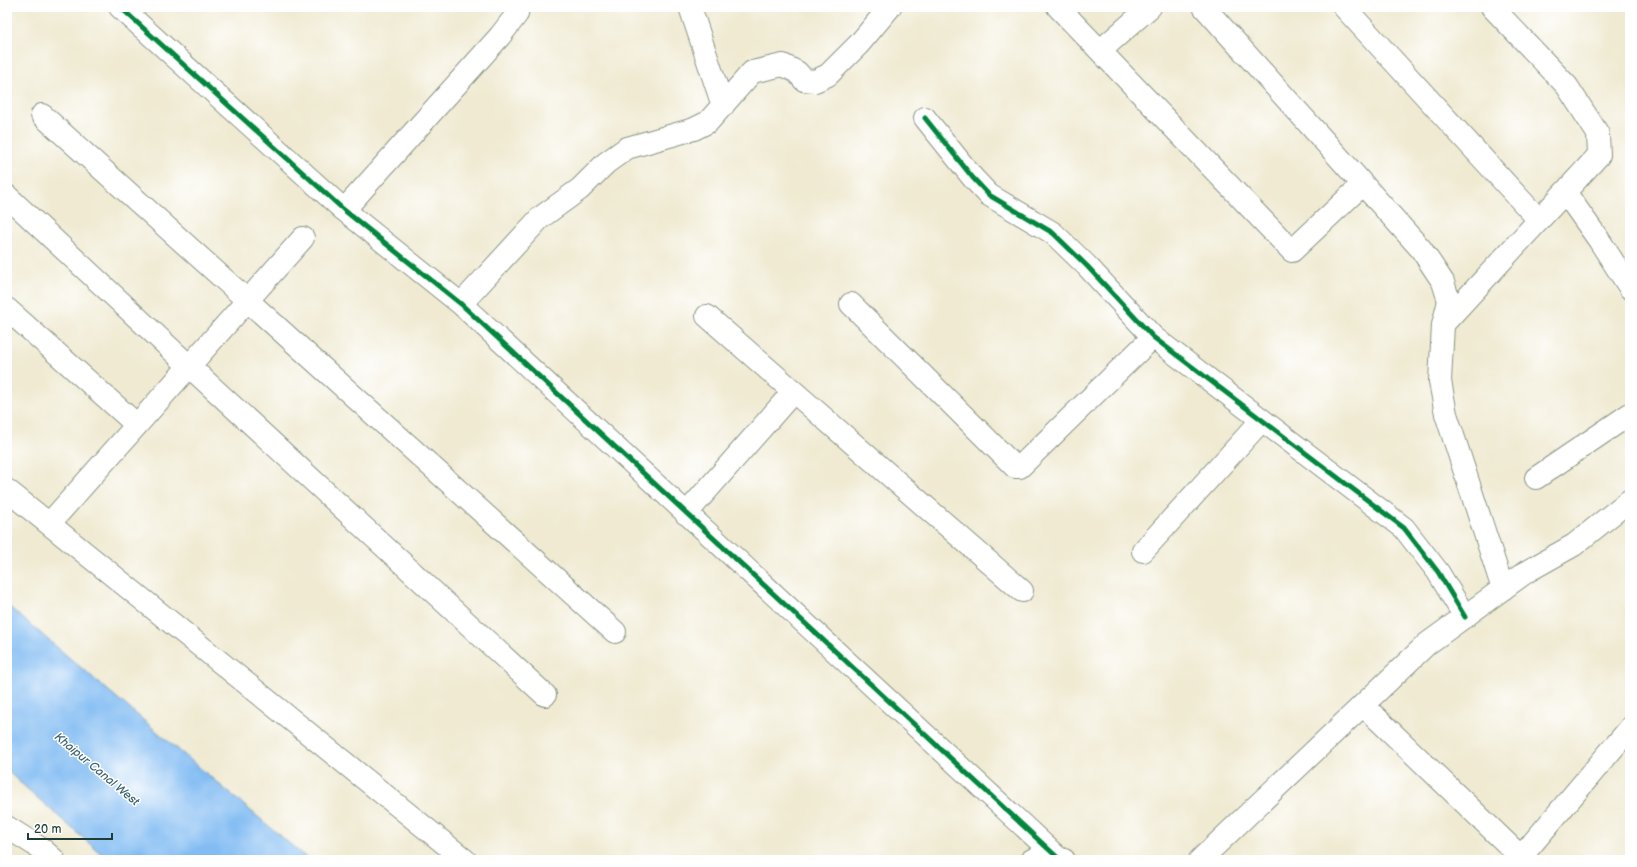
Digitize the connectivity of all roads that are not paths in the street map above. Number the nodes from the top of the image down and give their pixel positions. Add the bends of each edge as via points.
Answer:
1 (120, 7) edge
2 (518, 7) edge
3 (690, 7) edge
4 (890, 7) edge
5 (1058, 7) edge
6 (1150, 7) edge
7 (1204, 7) edge
8 (1344, 7) edge
9 (1492, 7) edge
10 (1101, 50) junction
11 (723, 106) junction
12 (42, 115) dead end
13 (925, 118) dead end
14 (1363, 184) junction
15 (1565, 192) junction
16 (7, 196) edge
17 (344, 210) junction
18 (1539, 220) junction
19 (303, 238) dead end
20 (1630, 288) edge
21 (248, 300) junction
22 (461, 304) junction
23 (851, 304) dead end
24 (7, 309) edge
25 (707, 316) dead end
26 (1443, 324) junction
27 (1153, 337) junction
28 (189, 366) junction
29 (793, 392) junction
30 (1630, 414) edge
31 (1261, 421) junction
32 (137, 425) junction
33 (1536, 478) dead end
34 (7, 490) edge
35 (1630, 500) edge
36 (686, 514) junction
37 (49, 524) junction
38 (1142, 551) dead end
39 (1503, 588) junction
40 (1022, 591) dead end
41 (1465, 617) junction
42 (615, 632) dead end
43 (545, 695) dead end
44 (1363, 705) junction
45 (1630, 728) edge
46 (7, 828) edge
47 (1060, 858) edge
48 (1522, 859) edge
49 (54, 860) edge
50 (465, 860) edge
51 (1032, 860) edge
52 (1200, 860) edge

1 - 17 street
2 - 17 street via 517,14 500,36
3 - 11 street
4 - 11 street via 859,44 828,75 815,81 804,80 797,72 783,65 752,72
5 - 10 street
6 - 10 street
7 - 14 street
8 - 18 street
9 - 15 street via 1567,86 1598,134 1599,155
10 - 14 street via 1292,251
11 - 22 street via 708,122 694,129 627,148 606,163 580,188 540,218
12 - 21 street
13 - 27 street via 989,195 1053,233
14 - 26 street via 1421,249 1443,282 1449,300
15 - 18 street
15 - 20 street
16 - 28 street
17 - 22 street
18 - 26 street
19 - 21 street
21 - 28 street
21 - 42 street
22 - 36 street
23 - 27 street via 1015,467 1020,467
24 - 32 street
25 - 29 street
26 - 39 street via 1440,381 1446,414
27 - 31 street
28 - 32 street
28 - 43 street
29 - 36 street
29 - 40 street
30 - 33 street
31 - 38 street
31 - 41 street via 1404,528 1438,572
32 - 37 street
34 - 37 street
35 - 39 street via 1574,545
36 - 47 street
37 - 50 street
39 - 41 street
41 - 44 street via 1427,644
44 - 48 street
44 - 52 street
45 - 48 street
46 - 49 street via 43,850
47 - 51 street via 1039,857

